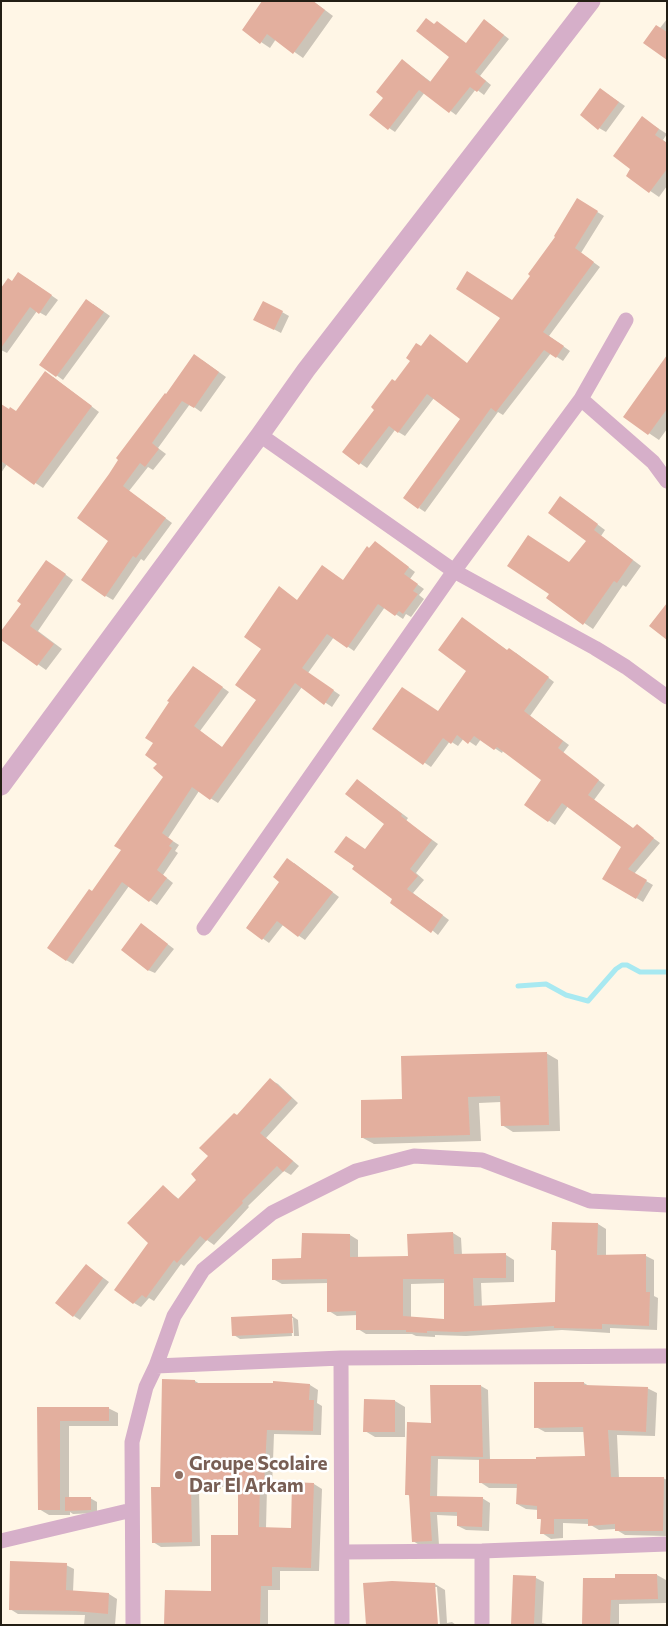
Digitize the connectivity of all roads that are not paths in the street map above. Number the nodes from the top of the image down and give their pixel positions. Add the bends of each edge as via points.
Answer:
1 (591, 1) edge
2 (626, 320) dead end
3 (581, 398) junction
4 (260, 435) junction
5 (667, 481) edge
6 (454, 571) junction
7 (667, 697) edge
8 (1, 786) edge
9 (204, 928) dead end
10 (667, 1204) edge
11 (667, 1356) edge
12 (341, 1358) junction
13 (156, 1366) junction
14 (132, 1510) junction
15 (1, 1541) edge
16 (667, 1544) edge
17 (482, 1551) junction
18 (342, 1552) junction
19 (133, 1625) edge
20 (342, 1625) edge
21 (482, 1625) edge

1 - 4 street via 306,370
2 - 3 street
3 - 5 street via 653,462
3 - 6 street
4 - 6 street
4 - 8 street
6 - 7 street via 595,648
6 - 9 street
10 - 13 street via 590,1201 482,1160 414,1156 356,1171 272,1213 203,1270 174,1316
11 - 12 street
12 - 13 street
12 - 18 street
13 - 14 street via 146,1387 132,1442
14 - 15 street
14 - 19 street
16 - 17 street
17 - 18 street
17 - 21 street
18 - 20 street

